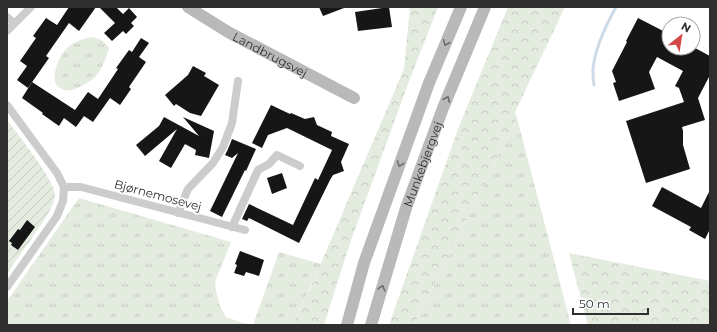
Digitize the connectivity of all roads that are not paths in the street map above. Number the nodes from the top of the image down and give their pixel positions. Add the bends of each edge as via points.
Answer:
1 (31, 7) edge
2 (188, 7) edge
3 (461, 7) edge
4 (486, 7) edge
5 (7, 17) edge
6 (14, 23) junction
7 (7, 31) edge
8 (238, 81) dead end
9 (354, 98) dead end
10 (7, 106) edge
11 (300, 166) dead end
12 (64, 187) junction
13 (178, 213) junction
14 (232, 227) junction
15 (245, 230) dead end
16 (7, 287) edge
17 (347, 325) edge
18 (371, 325) edge

1 - 6 street
2 - 9 street, Landbrugsvej via 228,32
3 -> 17 street, Munkebjergvej via 429,83 364,263
18 -> 4 street, Munkebjergvej via 406,208 443,108
5 - 6 street
6 - 7 street
8 - 13 street via 232,123 223,147 213,163 188,189
10 - 12 street via 57,173
11 - 14 street via 277,155 269,164 258,170
12 - 13 street, Bjørnemosevej via 81,187
12 - 16 street via 63,201 57,216
13 - 14 street, Bjørnemosevej
14 - 15 street, Bjørnemosevej

